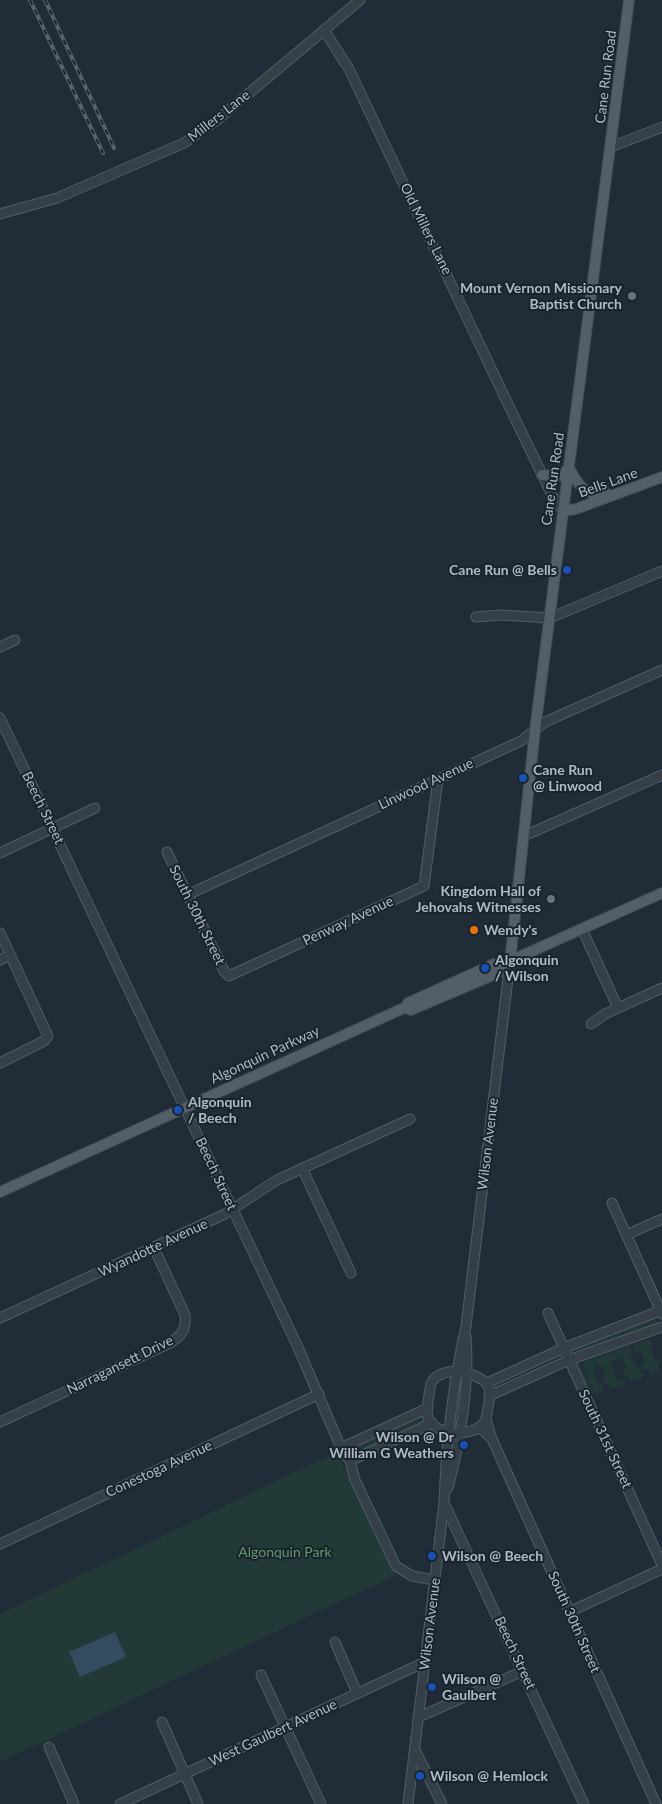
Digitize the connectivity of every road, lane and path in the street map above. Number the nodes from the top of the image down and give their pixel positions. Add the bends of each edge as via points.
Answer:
1 (360, 0) edge
2 (629, 0) edge
3 (324, 30) junction
4 (662, 127) edge
5 (611, 147) junction
6 (0, 214) edge
7 (568, 468) junction
8 (542, 475) junction
9 (662, 477) edge
10 (625, 491) junction
11 (563, 511) junction
12 (662, 571) edge
13 (476, 618) dead end
14 (550, 618) junction
15 (15, 640) dead end
16 (0, 647) edge
17 (662, 670) edge
18 (0, 718) edge
19 (535, 730) junction
20 (662, 775) edge
21 (438, 779) junction
22 (95, 808) dead end
23 (52, 828) junction
24 (524, 836) junction
25 (167, 852) dead end
26 (0, 853) edge
27 (662, 893) edge
28 (187, 895) junction
29 (582, 929) junction
30 (0, 933) edge
31 (10, 955) junction
32 (0, 960) edge
33 (506, 963) junction
34 (229, 976) joint
35 (662, 988) edge
36 (618, 1008) junction
37 (590, 1024) dead end
38 (0, 1063) edge
39 (184, 1107) junction
40 (410, 1119) dead end
41 (302, 1168) junction
42 (0, 1192) edge
43 (612, 1203) dead end
44 (233, 1209) junction
45 (662, 1220) edge
46 (626, 1235) junction
47 (154, 1248) junction
48 (351, 1273) dead end
49 (661, 1311) edge
50 (548, 1313) dead end
51 (0, 1318) edge
52 (662, 1327) edge
53 (564, 1348) junction
54 (569, 1360) junction
55 (462, 1371) junction
56 (487, 1384) junction
57 (319, 1394) junction
58 (489, 1396) junction
59 (428, 1408) junction
60 (486, 1419) junction
61 (0, 1422) edge
62 (432, 1423) junction
63 (479, 1427) junction
64 (449, 1432) junction
65 (459, 1433) junction
66 (492, 1439) junction
67 (341, 1448) junction
68 (350, 1462) junction
69 (444, 1503) junction
70 (0, 1544) edge
71 (662, 1565) edge
72 (662, 1569) edge
73 (435, 1580) junction
74 (569, 1612) junction
75 (335, 1642) dead end
76 (425, 1662) junction
77 (523, 1670) junction
78 (261, 1675) dead end
79 (357, 1693) junction
80 (419, 1716) junction
81 (162, 1722) dead end
82 (286, 1727) junction
83 (49, 1747) dead end
84 (415, 1750) junction
85 (184, 1774) junction
86 (74, 1804) edge
87 (120, 1804) edge
88 (198, 1804) edge
89 (321, 1804) edge
90 (408, 1804) edge
91 (442, 1804) edge
92 (584, 1804) edge
93 (656, 1804) edge

1 - 3 street, Millers Lane
2 - 5 main road, Cane Run Road
3 - 6 street, Millers Lane via 217,120 184,143 57,198
3 - 8 street, Old Millers Lane via 348,69
4 - 5 street
5 - 7 main road, Cane Run Road
7 - 8 main road via 560,476
7 - 10 main road via 588,493 598,496
7 - 11 main road, Cane Run Road
8 - 11 street, Old Millers Lane
9 - 10 main road, Bells Lane
10 - 11 main road, Bells Lane
11 - 14 main road, Cane Run Road
12 - 14 street
13 - 14 street via 501,615
14 - 19 main road, Cane Run Road
15 - 16 street
17 - 19 street, Linwood Avenue via 545,722
18 - 23 street, Beech Street
19 - 21 street, Linwood Avenue via 521,741
19 - 24 main road, Cane Run Road
20 - 24 street
21 - 28 street, Linwood Avenue
21 - 34 street, Penway Avenue via 424,886
22 - 23 street
23 - 26 street
23 - 39 street, Beech Street
24 - 33 main road, Cane Run Road
25 - 28 street, South 30th Street
27 - 29 main road, Algonquin Parkway
28 - 34 street, South 30th Street
29 - 33 main road, Algonquin Parkway
29 - 36 street
30 - 31 street
31 - 32 street
31 - 38 street via 47,1038
33 - 39 main road, Algonquin Parkway via 494,964
33 - 55 street, Wilson Avenue via 466,1326 468,1358
35 - 36 street
36 - 37 street
39 - 42 main road, Algonquin Parkway
39 - 44 street, Beech Street
40 - 41 street, Wyandotte Avenue
41 - 44 street, Wyandotte Avenue via 268,1185
41 - 48 street
43 - 46 street
44 - 47 street, Wyandotte Avenue
44 - 57 street, Beech Street
45 - 46 street
46 - 49 street
47 - 51 street, Wyandotte Avenue
47 - 61 street, Narragansett Drive via 185,1315 185,1327 179,1337
49 - 53 street
50 - 53 street, South 31st Street
52 - 54 street
53 - 54 street, South 31st Street
53 - 56 street
54 - 58 street
54 - 71 street, South 31st Street
55 - 56 street
55 - 59 street via 442,1373 433,1379
55 - 64 street, Wilson Avenue
55 - 65 street, Wilson Avenue
56 - 58 street
57 - 67 street, Beech Street
57 - 70 street, Conestoga Avenue
58 - 60 street
59 - 62 street
59 - 67 street
60 - 63 street
60 - 66 street, South 30th Street
62 - 64 street
62 - 68 street
63 - 65 street
63 - 66 street, South 30th Street
64 - 65 street
64 - 69 street, Wilson Avenue
65 - 69 street, Wilson Avenue via 456,1461
66 - 74 street, South 30th Street
67 - 68 street, Beech Street
68 - 73 street, Beech Street via 354,1480 396,1566 412,1576
69 - 73 street, Wilson Avenue
69 - 77 street, Beech Street
72 - 74 street
73 - 76 street, Wilson Avenue
74 - 93 street, South 30th Street
75 - 79 street
76 - 79 street, West Gaulbert Avenue
76 - 80 street, Wilson Avenue
77 - 80 street
77 - 92 street, Beech Street
78 - 82 street
79 - 82 street, West Gaulbert Avenue
80 - 84 street, Wilson Avenue
81 - 85 street
82 - 85 street, West Gaulbert Avenue
82 - 89 street
83 - 86 street
84 - 90 street, Wilson Avenue
84 - 91 street
85 - 87 street, West Gaulbert Avenue
85 - 88 street

